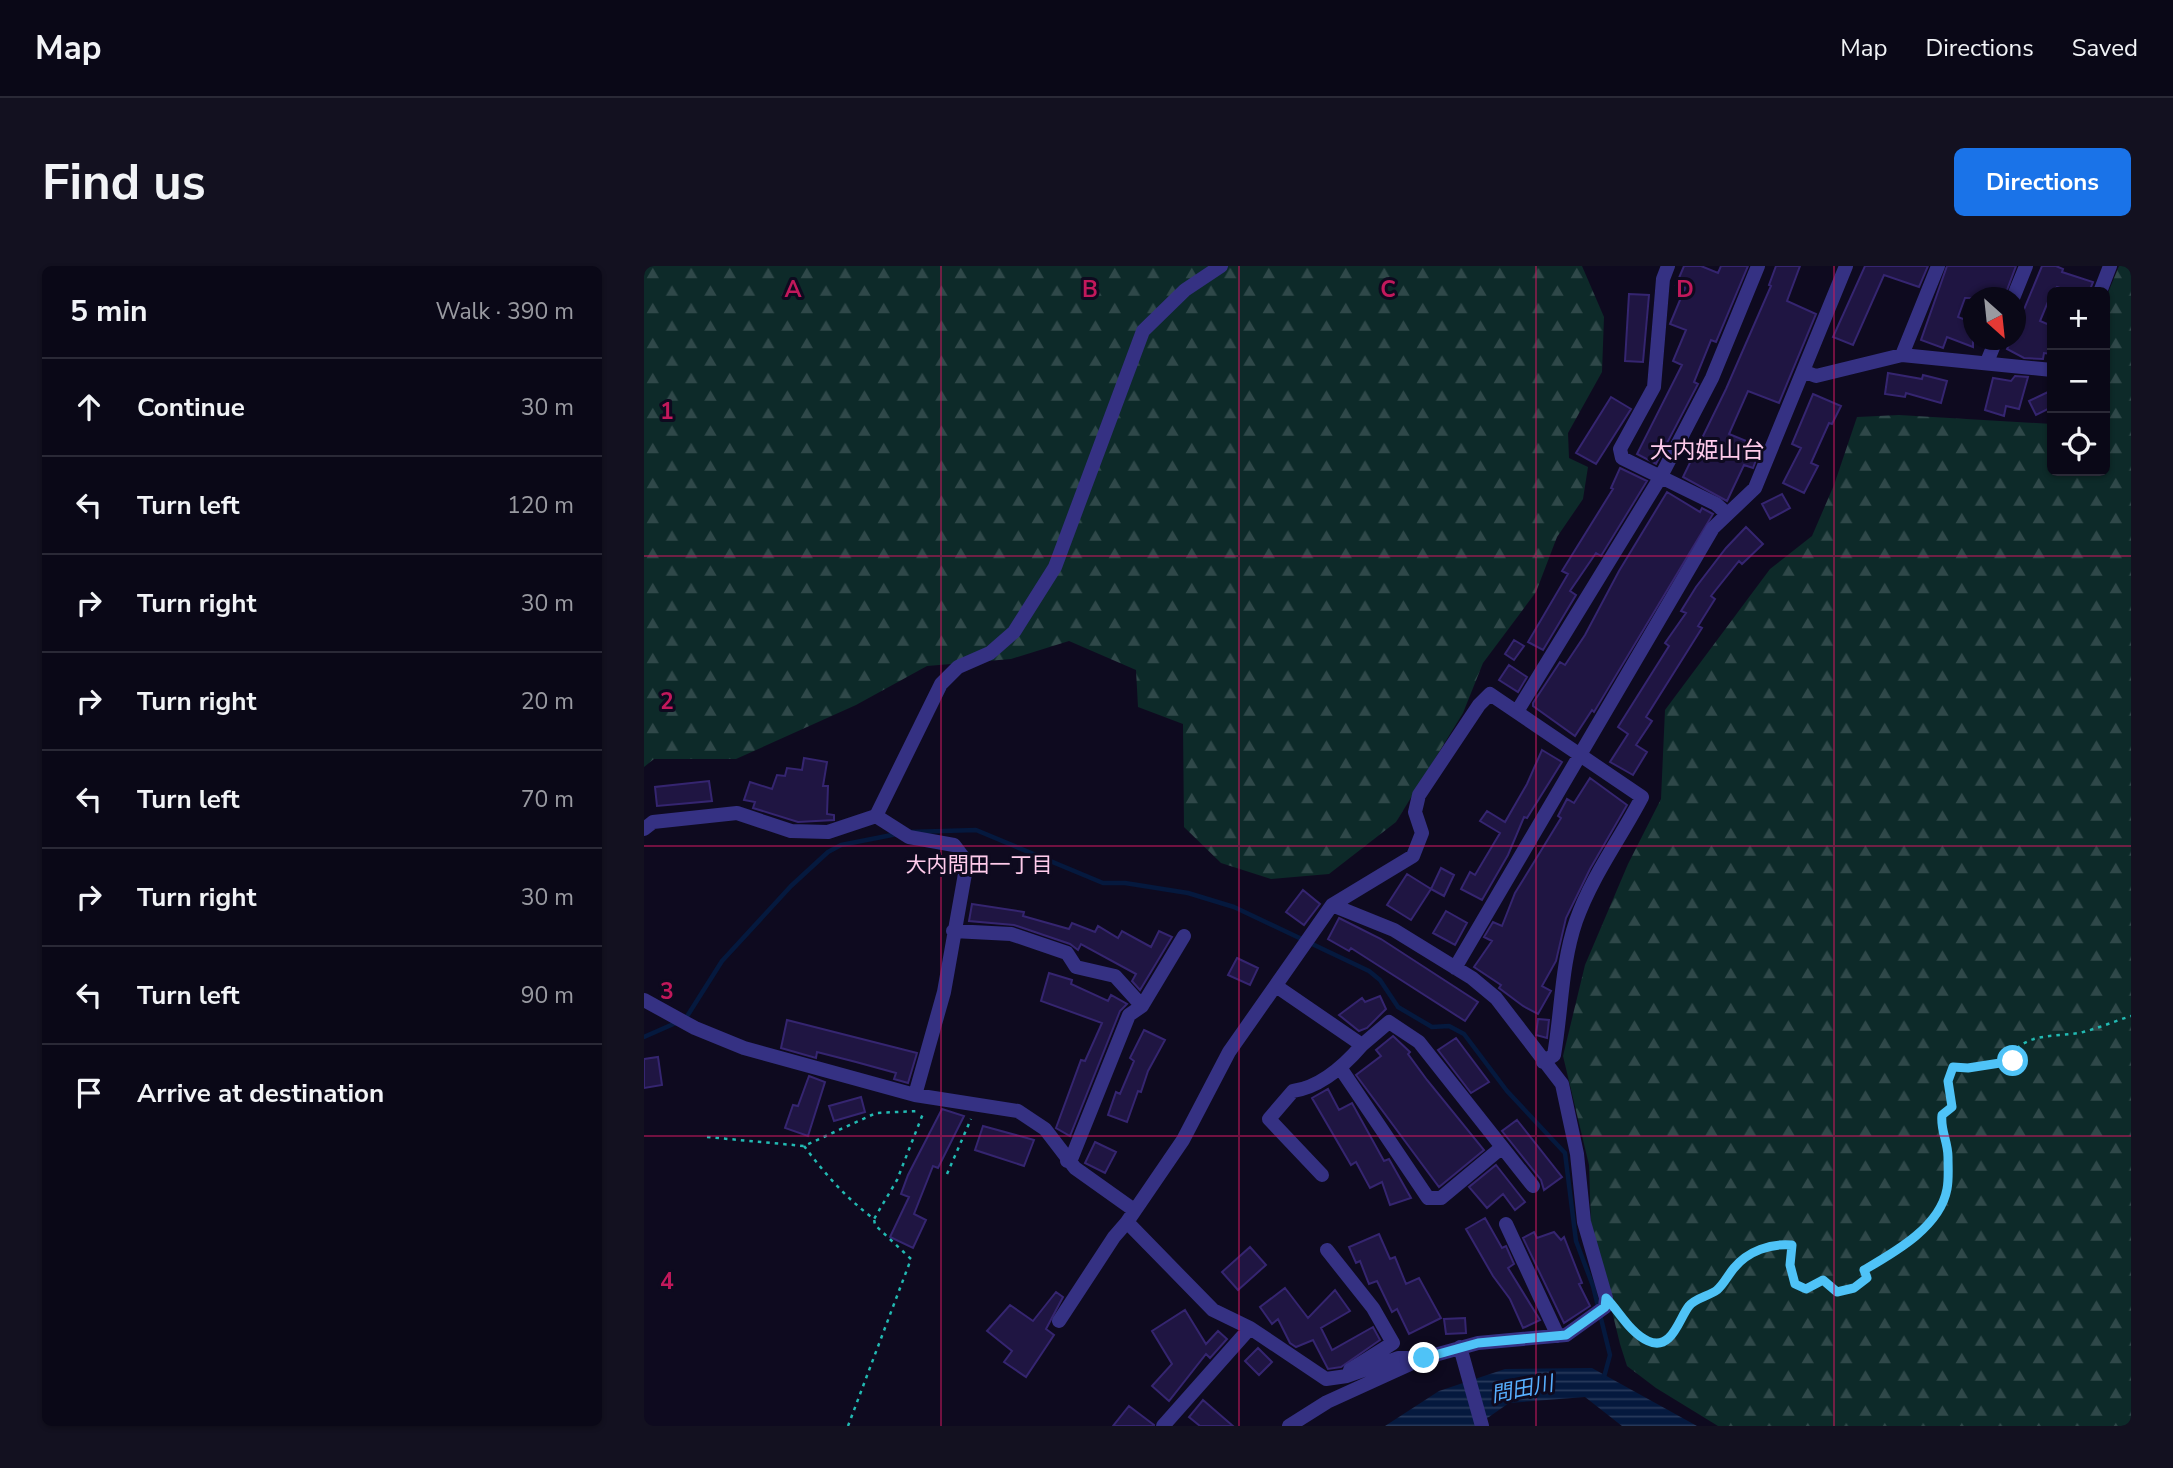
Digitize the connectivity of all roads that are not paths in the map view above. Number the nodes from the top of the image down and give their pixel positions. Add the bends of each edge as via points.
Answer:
1 (1221, 266) edge
2 (1668, 266) edge
3 (1758, 266) edge
4 (1846, 266) edge
5 (1938, 266) edge
6 (2026, 266) edge
7 (2110, 266) edge
8 (2017, 287) edge
9 (2102, 287) edge
10 (1992, 350) edge
11 (1902, 355) junction
12 (1987, 362) junction
13 (2047, 369) edge
14 (1805, 372) junction
15 (1660, 478) junction
16 (1727, 514) junction
17 (1518, 710) junction
18 (1579, 752) junction
19 (876, 816) junction
20 (644, 829) edge
21 (1332, 905) junction
22 (953, 931) junction
23 (1184, 936) dead end
24 (1455, 968) junction
25 (1276, 986) junction
26 (644, 1000) edge
27 (1142, 1006) junction
28 (1362, 1045) junction
29 (1543, 1062) junction
30 (1341, 1069) junction
31 (915, 1095) junction
32 (1501, 1148) junction
33 (1067, 1161) junction
34 (1322, 1175) dead end
35 (1533, 1186) dead end
36 (1130, 1216) junction
37 (1506, 1224) dead end
38 (1326, 1250) dead end
39 (1059, 1321) dead end
40 (1250, 1328) junction
41 (1558, 1336) junction
42 (1461, 1351) junction
43 (1424, 1358) junction
44 (1347, 1376) junction
45 (1163, 1426) edge
46 (1289, 1426) edge
47 (1482, 1426) edge

1 - 19 street via 1185,290 1143,331 1055,567 1014,632 990,653 958,667 941,684
2 - 15 street via 1662,279 1654,387 1620,449 1622,458
3 - 15 street via 1712,378
4 - 14 street
5 - 11 street
6 - 8 street
7 - 9 street
10 - 12 street
11 - 12 street
11 - 14 street via 1816,376
12 - 13 street
14 - 16 street via 1755,488
15 - 16 street via 1716,504
15 - 17 street
16 - 18 street via 1713,528
17 - 18 street
17 - 21 street via 1490,694 1479,705 1419,795 1415,812 1422,833 1413,856
18 - 24 street
18 - 29 street via 1642,797 1601,863 1576,921 1561,985 1554,1055
19 - 20 street via 828,832 791,831 737,813 653,822
19 - 22 street via 903,833 954,845 963,857 966,868
21 - 24 street via 1394,930
21 - 25 street
22 - 27 street via 1011,934 1067,953 1076,967 1115,976
22 - 31 street via 944,992
23 - 27 street
24 - 29 street via 1496,998
25 - 28 street
25 - 36 street via 1228,1052 1183,1140
26 - 31 street via 744,1048
27 - 33 street via 1129,1015
28 - 30 street
28 - 32 street via 1389,1021 1419,1042
29 - 41 street via 1562,1084 1577,1154 1584,1222 1605,1303 1575,1331
30 - 32 street via 1427,1198 1441,1198
30 - 34 street via 1304,1090 1293,1091 1269,1119
31 - 33 street via 1018,1111 1045,1129
32 - 35 street
33 - 36 street
36 - 39 street
36 - 40 street via 1213,1310
37 - 41 street
38 - 44 street via 1373,1308 1393,1343 1351,1367
40 - 44 street via 1326,1379
40 - 45 street
41 - 42 street
42 - 43 street
42 - 47 street
43 - 44 street via 1398,1359
43 - 46 street via 1327,1402

